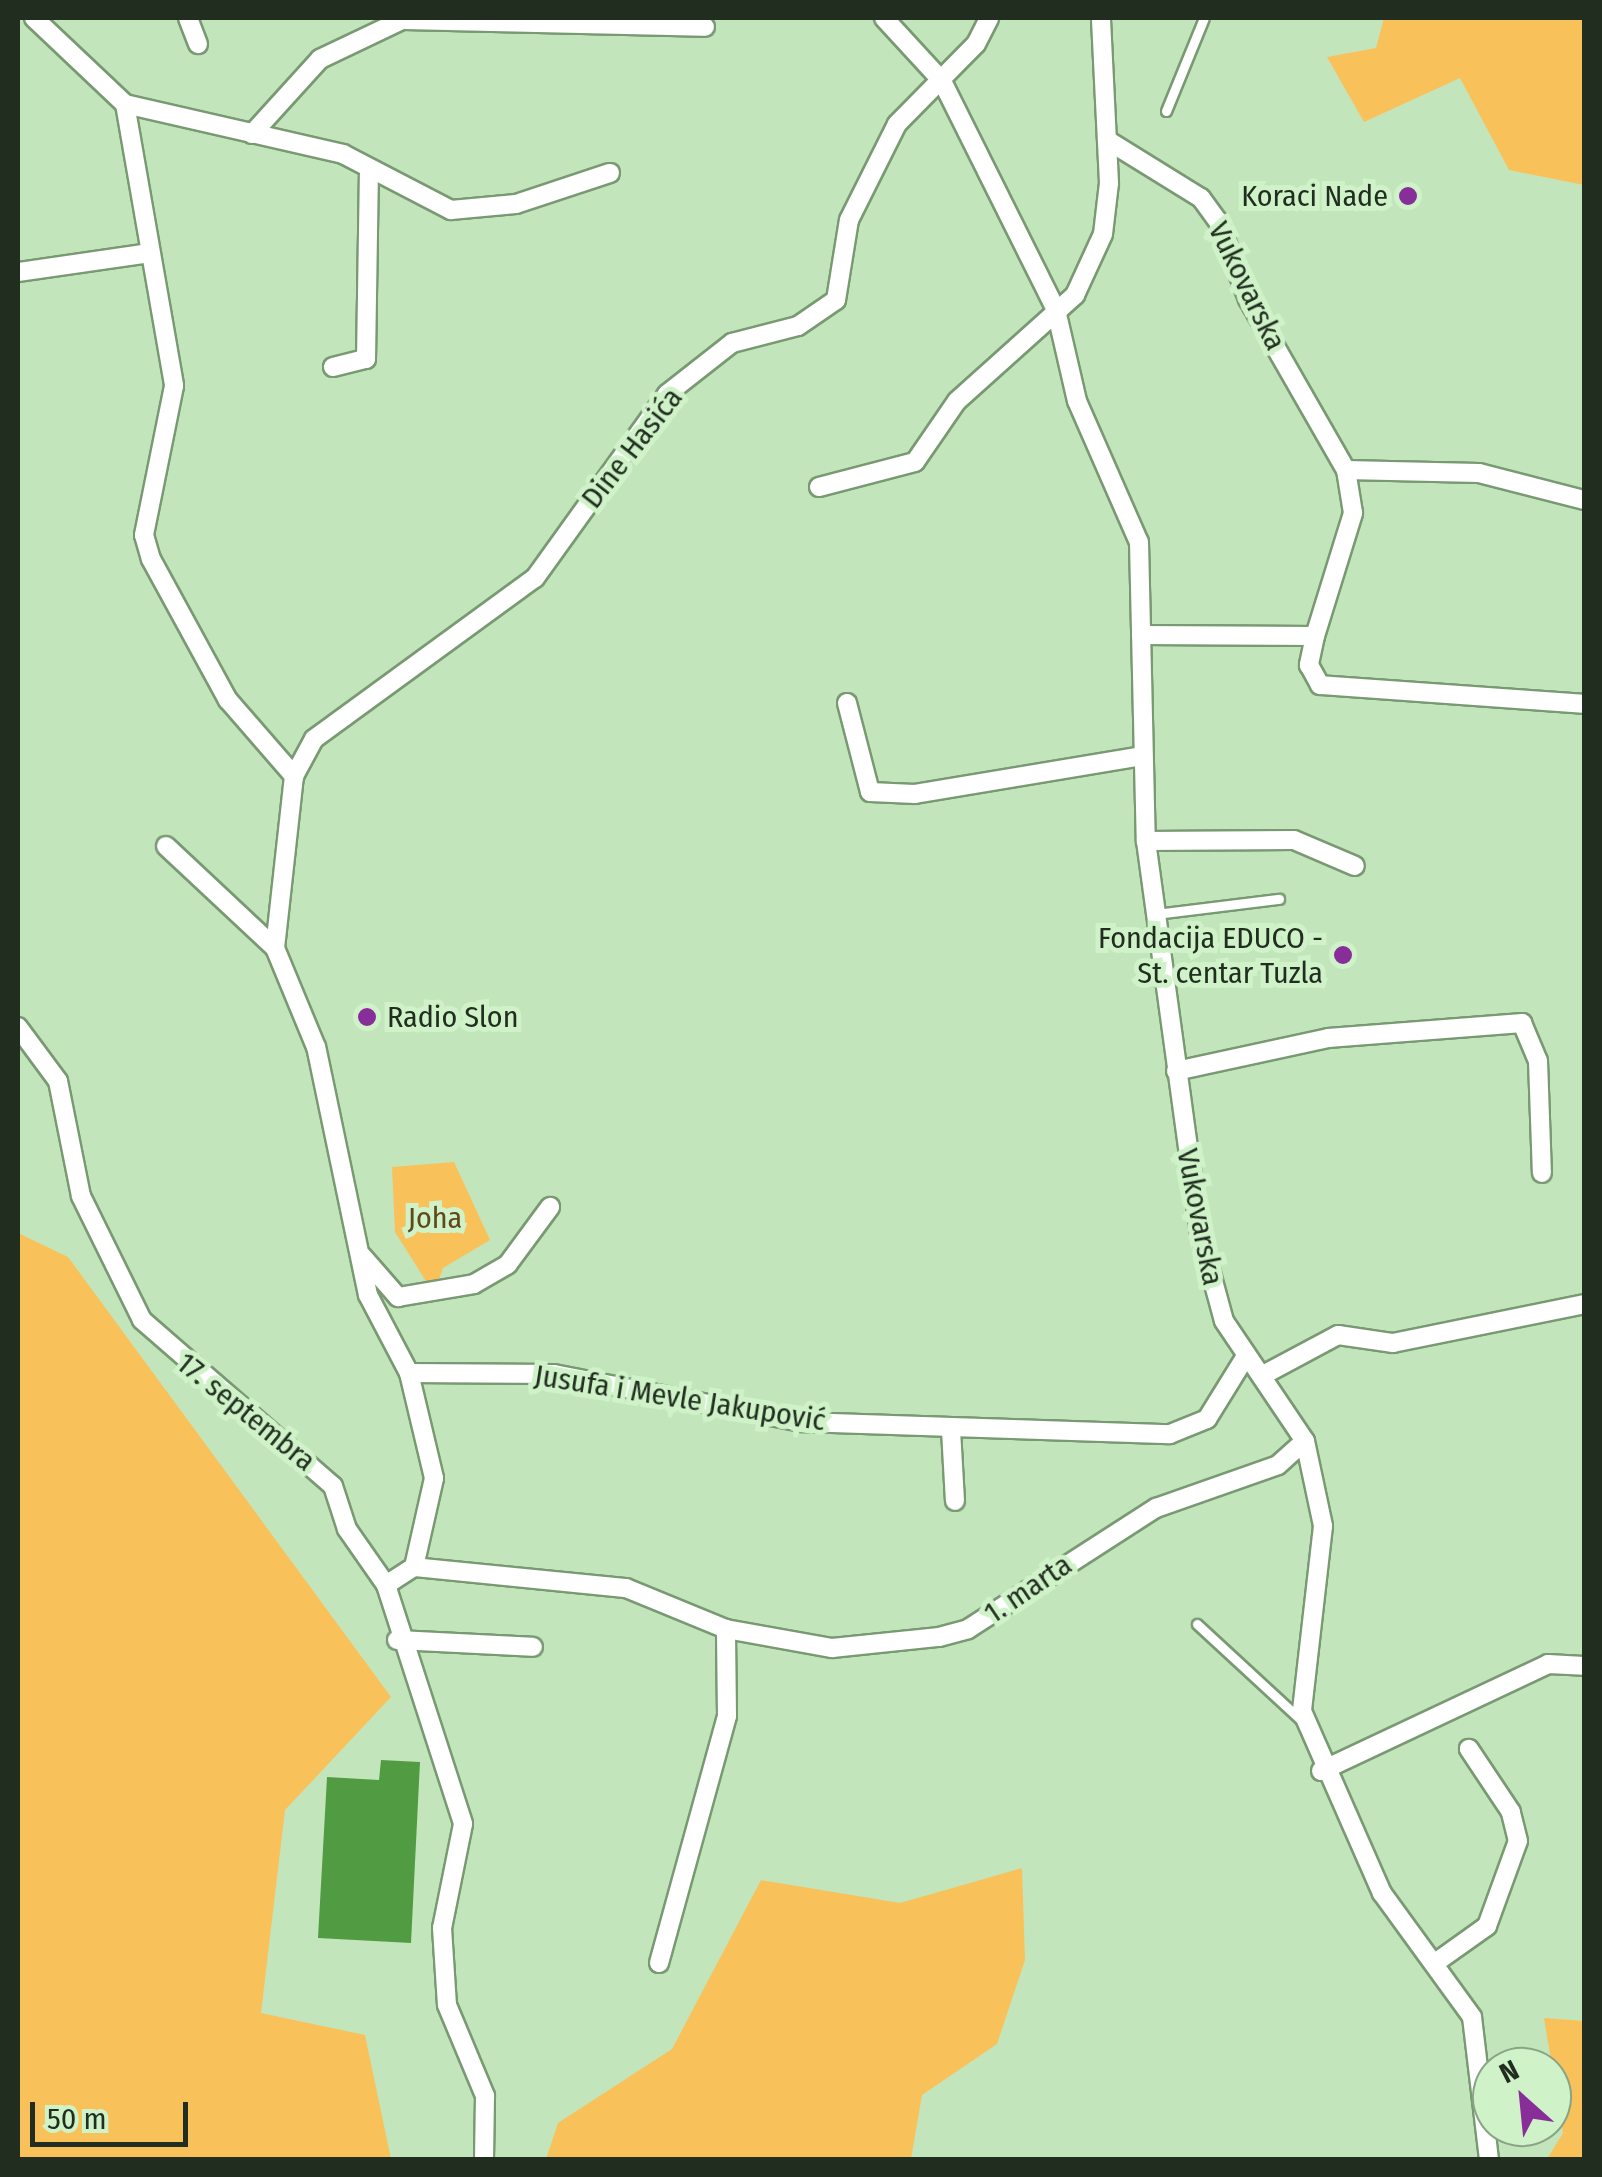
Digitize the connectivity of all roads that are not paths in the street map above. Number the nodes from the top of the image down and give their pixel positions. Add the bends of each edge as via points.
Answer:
1 (34, 18) edge
2 (188, 18) edge
3 (884, 18) edge
4 (989, 18) edge
5 (1101, 18) edge
6 (1204, 18) edge
7 (706, 26) dead end
8 (198, 44) dead end
9 (942, 80) junction
10 (125, 104) junction
11 (1166, 110) dead end
12 (252, 134) junction
13 (1107, 140) junction
14 (610, 172) dead end
15 (369, 174) junction
16 (150, 253) junction
17 (18, 272) edge
18 (1056, 310) junction
19 (334, 367) dead end
20 (1346, 470) junction
21 (819, 487) dead end
22 (1584, 500) edge
23 (1141, 635) junction
24 (1315, 636) junction
25 (847, 703) dead end
26 (1584, 704) edge
27 (1142, 756) junction
28 (294, 776) junction
29 (1146, 841) junction
30 (166, 846) dead end
31 (1355, 866) dead end
32 (1279, 900) dead end
33 (1156, 914) junction
34 (275, 948) junction
35 (18, 1027) edge
36 (1176, 1071) junction
37 (1542, 1173) dead end
38 (550, 1207) dead end
39 (362, 1256) junction
40 (1584, 1304) edge
41 (1246, 1356) junction
42 (410, 1374) junction
43 (1264, 1374) junction
44 (951, 1430) junction
45 (1305, 1441) junction
46 (954, 1502) dead end
47 (414, 1567) junction
48 (386, 1585) junction
49 (1197, 1624) dead end
50 (726, 1629) junction
51 (398, 1640) junction
52 (533, 1647) dead end
53 (1584, 1666) edge
54 (1305, 1724) junction
55 (1470, 1749) dead end
56 (1322, 1771) junction
57 (659, 1963) dead end
58 (1435, 1963) junction
59 (1489, 2159) edge
60 (484, 2160) edge

1 - 10 street
2 - 8 street
3 - 9 street
4 - 9 street
5 - 13 street
6 - 11 lane
7 - 12 street via 402,20 320,59
9 - 18 street, Vukovarska
9 - 28 street, Dine Hasića via 897,124 866,180 836,300 798,326 732,343 667,394 535,578 314,740
10 - 12 street
10 - 16 street
12 - 15 street via 344,154
13 - 18 street via 1103,234 1075,295
13 - 20 street, Vukovarska via 1210,210 1248,300
14 - 15 street via 480,212 420,201
15 - 19 street via 366,358
16 - 17 street
16 - 28 street via 174,386 144,534 228,700
18 - 21 street via 957,401 916,462
18 - 23 street, Vukovarska via 1077,401 1139,542
20 - 22 street via 1479,474
20 - 24 street, Vukovarska via 1353,513
23 - 24 street
23 - 27 street, Vukovarska
24 - 26 street, Vukovarska via 1310,664 1320,685
25 - 27 street via 870,792 916,794
27 - 29 street, Vukovarska
28 - 34 street
29 - 31 street via 1294,840
29 - 33 street, Vukovarska
30 - 34 street
32 - 33 lane
33 - 36 street, Vukovarska
34 - 39 street via 316,1047
35 - 48 street, 17. septembra via 58,1081 81,1196 142,1320 334,1486 347,1530
36 - 37 street via 1328,1038 1522,1023 1538,1061
36 - 41 street, Vukovarska via 1204,1259
38 - 39 street via 508,1264 474,1284 398,1298
39 - 42 street via 368,1295
40 - 43 street via 1393,1343 1338,1335
41 - 43 street, Vukovarska
41 - 44 street, Jusufa i Mevle Jakupović via 1207,1420 1170,1434
42 - 44 street, Jusufa i Mevle Jakupović via 554,1374 802,1422
42 - 47 street via 434,1478
43 - 45 street, Vukovarska
44 - 46 street
45 - 50 street, 1. marta via 1278,1464 1156,1508 968,1628 832,1648
45 - 54 street, Vukovarska via 1324,1526
47 - 48 street
47 - 50 street, 1. marta via 626,1588
48 - 51 street, 17. septembra
49 - 54 lane
50 - 57 street via 727,1716
51 - 52 street
51 - 60 street, 17. septembra via 463,1824 442,1928 447,2005 485,2096
53 - 56 street via 1548,1664
54 - 56 street
55 - 58 street via 1511,1812 1518,1841 1488,1926
56 - 58 street via 1382,1893
58 - 59 street via 1479,2038

